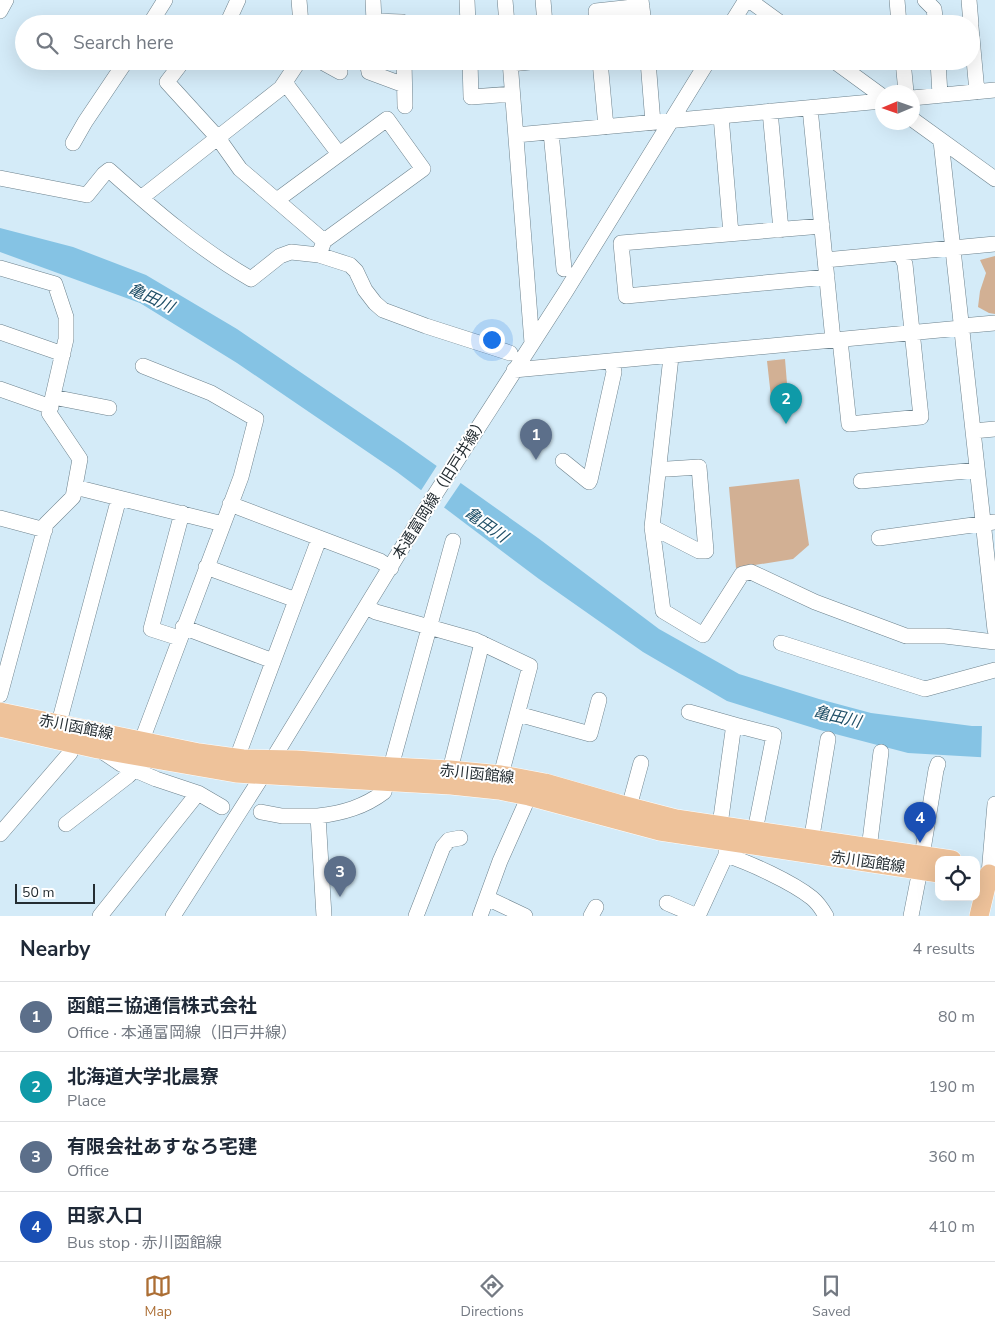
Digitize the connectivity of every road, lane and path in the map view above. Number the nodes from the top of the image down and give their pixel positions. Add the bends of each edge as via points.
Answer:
1 (6, 0) edge
2 (165, 0) edge
3 (238, 0) edge
4 (299, 0) edge
5 (373, 0) edge
6 (467, 0) edge
7 (504, 0) edge
8 (543, 0) edge
9 (747, 0) edge
10 (897, 0) edge
11 (925, 0) edge
12 (969, 0) edge
13 (642, 3) edge
14 (0, 11) edge
15 (156, 15) edge
16 (231, 15) edge
17 (300, 15) edge
18 (370, 15) edge
19 (468, 15) edge
20 (506, 15) edge
21 (544, 15) edge
22 (596, 15) edge
23 (737, 15) edge
24 (769, 15) edge
25 (898, 15) edge
26 (935, 15) edge
27 (970, 15) edge
28 (118, 70) edge
29 (177, 70) edge
30 (294, 70) edge
31 (336, 70) edge
32 (368, 70) edge
33 (404, 70) edge
34 (470, 70) edge
35 (510, 70) edge
36 (601, 70) edge
37 (649, 70) edge
38 (703, 70) edge
39 (846, 70) edge
40 (904, 70) edge
41 (939, 70) edge
42 (975, 70) edge
43 (340, 72) dead end
44 (286, 84) junction
45 (404, 85) junction
46 (905, 85) edge
47 (995, 90) edge
48 (875, 91) edge
49 (977, 92) junction
50 (512, 94) junction
51 (940, 95) junction
52 (920, 97) edge
53 (875, 102) edge
54 (405, 106) dead end
55 (810, 108) junction
56 (770, 111) junction
57 (721, 116) junction
58 (672, 121) junction
59 (654, 122) junction
60 (920, 125) edge
61 (606, 127) junction
62 (551, 132) junction
63 (516, 135) junction
64 (218, 138) junction
65 (941, 141) junction
66 (73, 144) dead end
67 (339, 154) junction
68 (0, 178) edge
69 (995, 179) edge
70 (141, 198) junction
71 (277, 200) junction
72 (822, 226) junction
73 (781, 230) junction
74 (731, 234) junction
75 (995, 244) edge
76 (321, 248) junction
77 (953, 248) junction
78 (900, 253) junction
79 (825, 260) junction
80 (0, 268) edge
81 (564, 269) dead end
82 (827, 277) junction
83 (995, 323) edge
84 (961, 327) junction
85 (0, 332) edge
86 (911, 332) junction
87 (836, 340) junction
88 (532, 343) junction
89 (510, 353) dead end
90 (63, 354) junction
91 (671, 356) junction
92 (612, 362) junction
93 (143, 366) dead end
94 (514, 370) junction
95 (0, 389) edge
96 (52, 402) junction
97 (109, 408) dead end
98 (995, 429) edge
99 (973, 431) junction
100 (562, 461) dead end
101 (659, 468) junction
102 (977, 470) junction
103 (861, 481) dead end
104 (75, 487) junction
105 (119, 498) junction
106 (230, 504) junction
107 (182, 513) junction
108 (0, 518) edge
109 (989, 523) edge
110 (223, 524) junction
111 (652, 527) junction
112 (45, 530) junction
113 (879, 538) dead end
114 (319, 539) junction
115 (454, 541) dead end
116 (206, 567) junction
117 (391, 568) junction
118 (296, 600) junction
119 (366, 607) junction
120 (431, 626) junction
121 (995, 630) edge
122 (181, 632) junction
123 (995, 642) edge
124 (781, 643) dead end
125 (482, 644) junction
126 (273, 661) junction
127 (995, 670) edge
128 (0, 695) edge
129 (599, 700) dead end
130 (0, 712) edge
131 (689, 712) dead end
132 (518, 714) junction
133 (735, 726) junction
134 (0, 727) edge
135 (56, 731) junction
136 (75, 735) junction
137 (828, 739) dead end
138 (142, 740) junction
139 (98, 749) junction
140 (881, 752) dead end
141 (237, 758) junction
142 (641, 763) dead end
143 (938, 764) dead end
144 (267, 768) junction
145 (134, 770) junction
146 (450, 770) junction
147 (390, 775) junction
148 (502, 775) junction
149 (198, 793) junction
150 (529, 796) junction
151 (995, 804) edge
152 (222, 807) dead end
153 (629, 807) junction
154 (261, 812) dead end
155 (318, 816) junction
156 (66, 824) dead end
157 (755, 831) junction
158 (0, 834) edge
159 (460, 838) dead end
160 (724, 840) junction
161 (810, 840) junction
162 (868, 848) junction
163 (935, 862) edge
164 (921, 863) junction
165 (935, 871) edge
166 (984, 873) edge
167 (487, 898) junction
168 (667, 903) dead end
169 (179, 913) edge
170 (701, 915) edge
171 (100, 916) edge
172 (324, 916) edge
173 (416, 916) edge
174 (480, 916) edge
175 (525, 916) edge
176 (826, 916) edge
177 (911, 916) edge
178 (979, 916) edge

1 - 14 street
2 - 15 street
3 - 16 street
4 - 17 street
5 - 18 street
6 - 19 street
7 - 20 street
8 - 21 street
9 - 23 street
9 - 24 street
10 - 25 street
11 - 26 street via 934,9
12 - 27 street
13 - 22 street via 596,11
28 - 66 street
29 - 64 street via 168,82
30 - 44 street
31 - 43 street
32 - 45 street
33 - 45 street
34 - 50 street via 471,98
35 - 50 street
36 - 61 street
37 - 59 street
38 - 58 street, 本通富岡線（旧戸井線）
39 - 48 street
40 - 46 street
41 - 51 street
42 - 49 street
44 - 64 street
44 - 67 street
45 - 54 street
47 - 49 street
49 - 51 street
50 - 63 street
51 - 52 street
53 - 55 street
55 - 56 street
55 - 72 street
56 - 57 street
56 - 73 street
57 - 58 street
57 - 74 street
58 - 59 street
58 - 88 street, 本通富岡線（旧戸井線）
59 - 61 street
60 - 65 street
61 - 62 street
62 - 63 street
62 - 81 street
63 - 88 street
64 - 70 street
64 - 71 street via 240,169
65 - 69 street
65 - 77 street
67 - 71 street
67 - 76 street via 387,119 423,169
68 - 70 street via 87,195 109,170
70 - 76 street via 205,251 251,279 280,256
71 - 76 street
72 - 73 street
72 - 79 street
73 - 74 street
74 - 82 street via 621,243 626,296
75 - 77 street
76 - 89 street via 356,271 365,290 383,310
77 - 78 street
77 - 84 street
78 - 79 street
78 - 86 street via 905,264
79 - 82 street
80 - 90 street via 55,284 66,317
82 - 87 street
83 - 84 street
84 - 86 street
84 - 99 street
85 - 90 street
86 - 87 street
86 - 87 street via 921,417 849,424
87 - 91 street
88 - 94 street, 本通富岡線（旧戸井線）
90 - 96 street
91 - 92 street
91 - 101 street
92 - 94 street
92 - 100 street via 614,372 589,482
93 - 106 street via 211,393 256,419 241,477
94 - 117 street, 本通富岡線（旧戸井線）
95 - 96 street
96 - 97 street
96 - 104 street via 49,413 80,459
98 - 99 street
99 - 102 street
101 - 111 street
101 - 111 street via 699,467 706,551 699,551
102 - 103 street
102 - 109 street
104 - 105 street
104 - 112 street via 73,497 46,524
105 - 107 street
105 - 135 street
106 - 110 street
106 - 114 street
107 - 110 street
107 - 122 street via 150,630
108 - 112 street
109 - 113 street
109 - 121 street
110 - 116 street
111 - 123 street via 663,611 703,636 742,574 751,572 815,602 906,636 945,636
112 - 128 street
114 - 117 street
114 - 118 street
115 - 120 street
116 - 118 street
116 - 122 street
117 - 119 street, 本通富岡線（旧戸井線）
118 - 126 street
119 - 120 street
119 - 144 street, 本通富岡線（旧戸井線）
120 - 125 street
120 - 147 street
122 - 126 street
122 - 138 street
124 - 127 street via 925,689
125 - 132 street via 530,666
125 - 146 street
126 - 141 street
129 - 132 street via 590,734
130 - 135 main road, 赤川函館線
131 - 133 street
132 - 148 street
133 - 157 street via 774,735
133 - 160 street
134 - 135 main road, 赤川函館線
135 - 136 main road, 赤川函館線
136 - 138 main road, 赤川函館線
136 - 139 main road, 赤川函館線
136 - 158 street via 70,753
137 - 161 street
138 - 141 main road, 赤川函館線
139 - 144 main road, 赤川函館線 via 236,773
139 - 145 street
140 - 162 street
141 - 144 main road, 赤川函館線
142 - 153 street
143 - 164 street
144 - 147 main road, 赤川函館線
144 - 169 street, 本通富岡線（旧戸井線）
145 - 149 street
145 - 156 street
146 - 147 main road, 赤川函館線
146 - 148 main road, 赤川函館線
147 - 150 main road, 赤川函館線
147 - 155 street via 384,792 366,804
148 - 153 main road, 赤川函館線 via 545,783
149 - 152 street
149 - 171 street
150 - 160 main road, 赤川函館線 via 660,831
150 - 167 street
151 - 166 street
153 - 160 main road, 赤川函館線 via 676,819
154 - 155 street via 282,816
155 - 172 street
157 - 160 main road, 赤川函館線
157 - 161 main road, 赤川函館線
159 - 173 street via 449,840 443,848
160 - 164 main road, 赤川函館線
160 - 170 street
160 - 176 street via 744,861 802,891 819,905
161 - 162 main road, 赤川函館線
162 - 164 main road, 赤川函館線
163 - 164 main road, 赤川函館線
164 - 165 main road, 赤川函館線
164 - 177 street
166 - 178 main road
167 - 174 street
167 - 175 street
168 - 170 street

